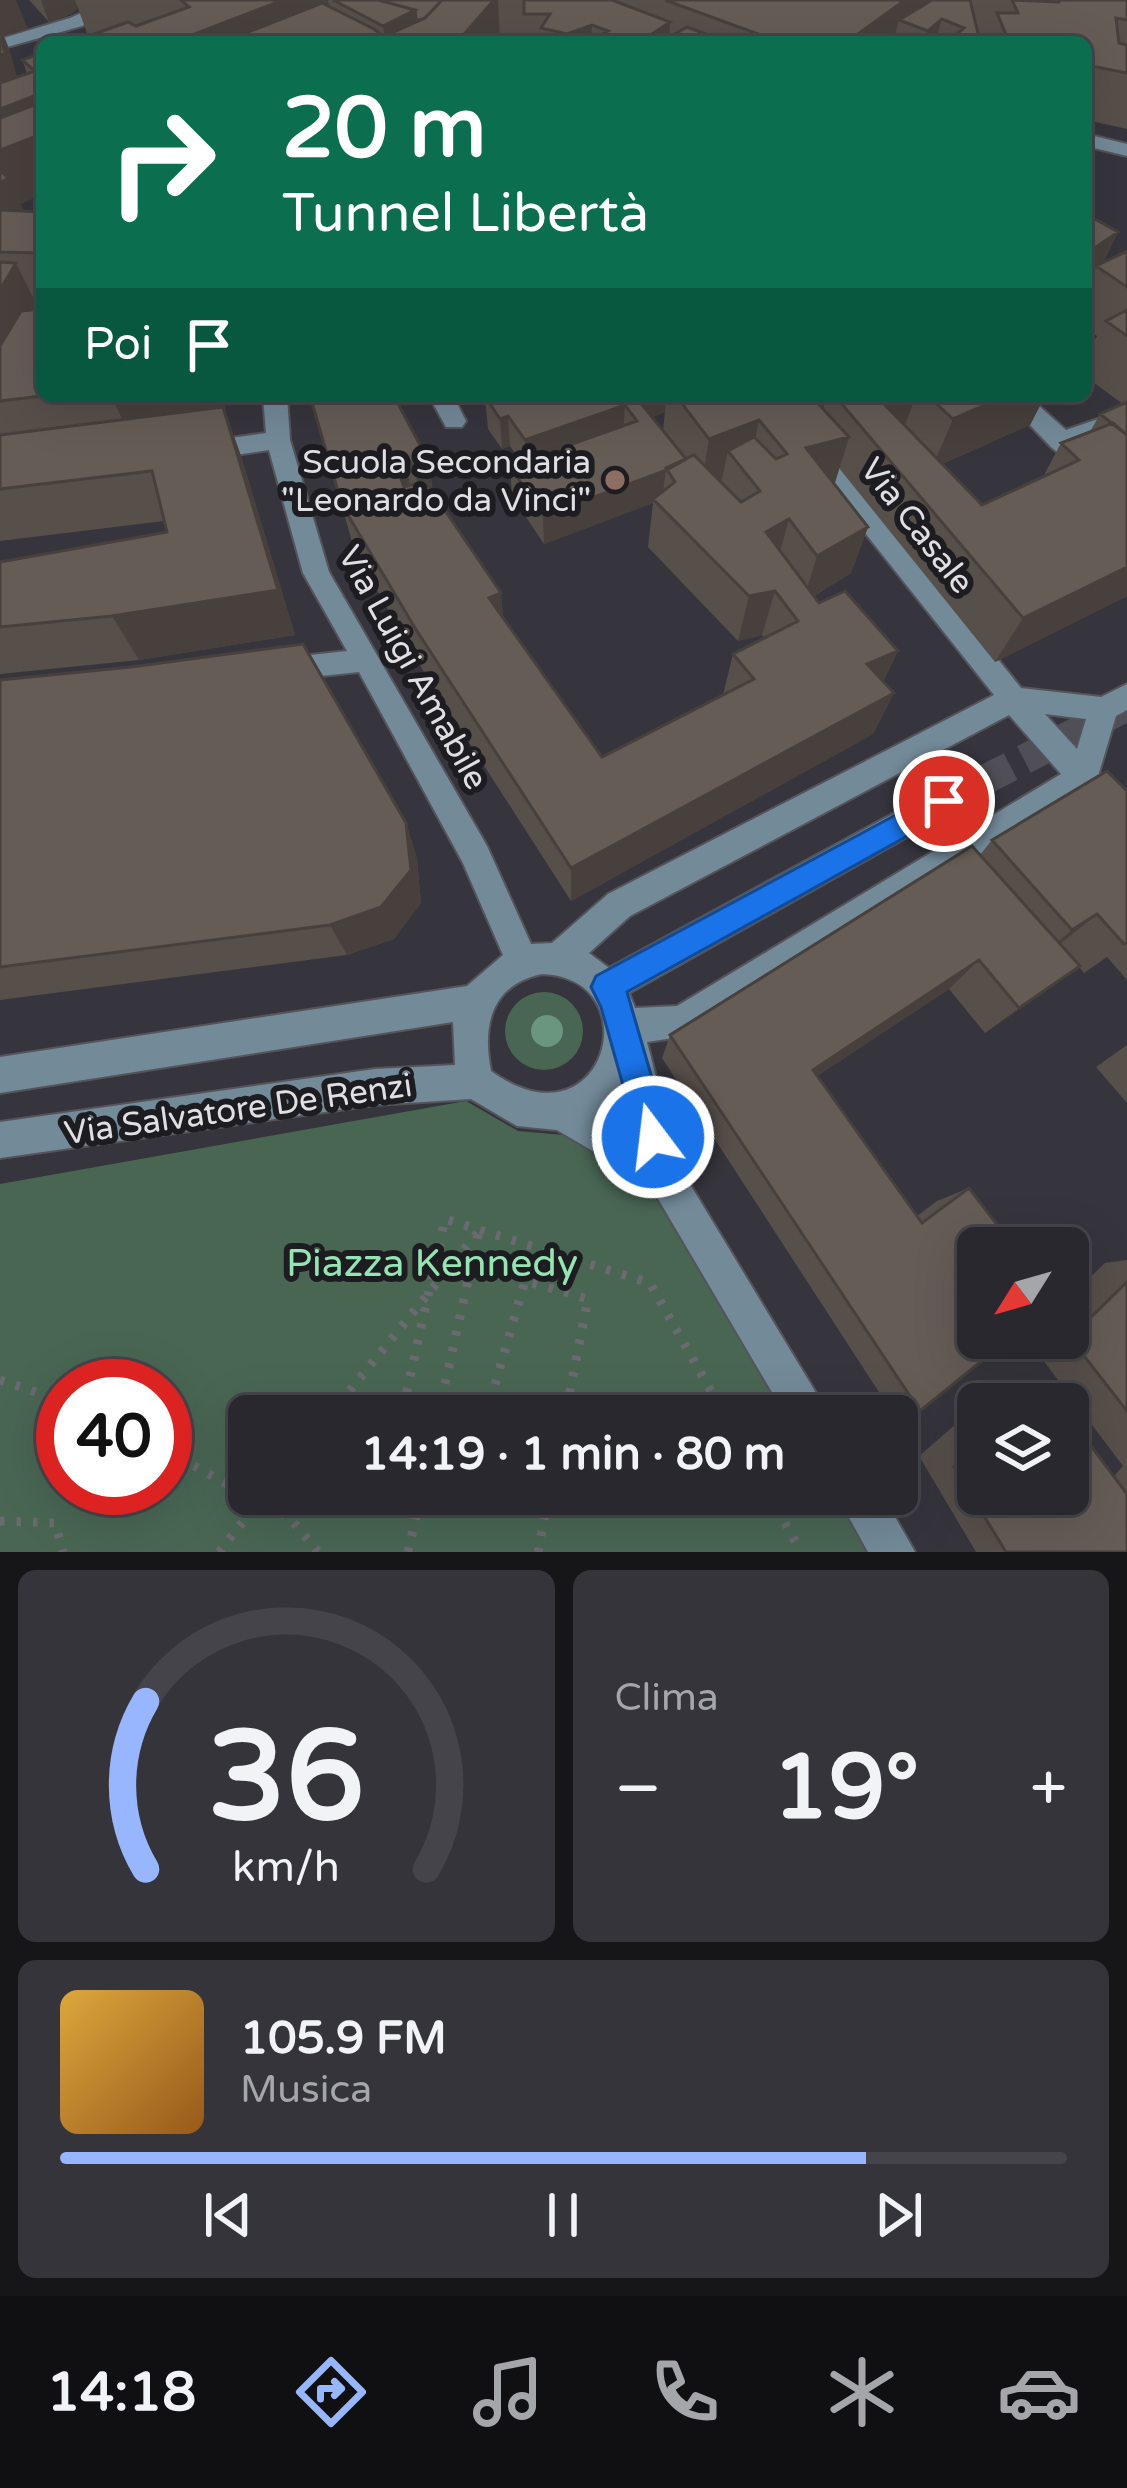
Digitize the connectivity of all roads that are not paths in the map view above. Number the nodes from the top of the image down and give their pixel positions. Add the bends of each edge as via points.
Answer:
1 (197, 0) edge
2 (76, 22) junction
3 (71, 36) edge
4 (0, 44) edge
5 (1092, 141) edge
6 (1127, 150) edge
7 (275, 402) edge
8 (445, 402) edge
9 (776, 402) edge
10 (1020, 402) edge
11 (1127, 417) edge
12 (454, 421) dead end
13 (278, 440) junction
14 (1060, 441) junction
15 (185, 453) edge
16 (1127, 500) edge
17 (364, 660) junction
18 (244, 674) edge
19 (1013, 699) junction
20 (1116, 703) edge
21 (1083, 776) junction
22 (944, 801) tunnel mouth
23 (1127, 826) edge
24 (560, 957) junction
25 (522, 962) junction
26 (607, 987) junction
27 (474, 1002) junction
28 (623, 1029) junction
29 (0, 1075) edge
30 (476, 1081) junction
31 (560, 1112) junction
32 (0, 1140) edge
33 (662, 1172) junction
34 (795, 1395) edge
35 (870, 1515) edge
36 (892, 1552) edge

1 - 2 street via 109,6
2 - 3 street
2 - 4 street
5 - 6 street
7 - 13 street, Via Luigi Amabile
8 - 12 street
9 - 19 street, Via Casale via 816,432
10 - 14 street
11 - 14 street
13 - 15 street
13 - 17 street, Via Luigi Amabile via 316,573
14 - 16 street
17 - 18 street
17 - 25 street, Via Luigi Amabile via 476,856
19 - 20 street
19 - 21 street, Via Casale
19 - 24 street via 619,905
20 - 21 street
21 - 23 street, Via Casale
21 - 28 street via 681,1023
22 - 26 street
24 - 25 street
24 - 26 street
25 - 27 street via 498,974
26 - 28 street
27 - 29 street, Via Salvatore De Renzi
27 - 30 street via 467,1039
28 - 31 street via 608,1083
28 - 33 street
30 - 31 street via 512,1106
30 - 32 street, Via Salvatore De Renzi
31 - 33 street
33 - 34 street
35 - 36 street

